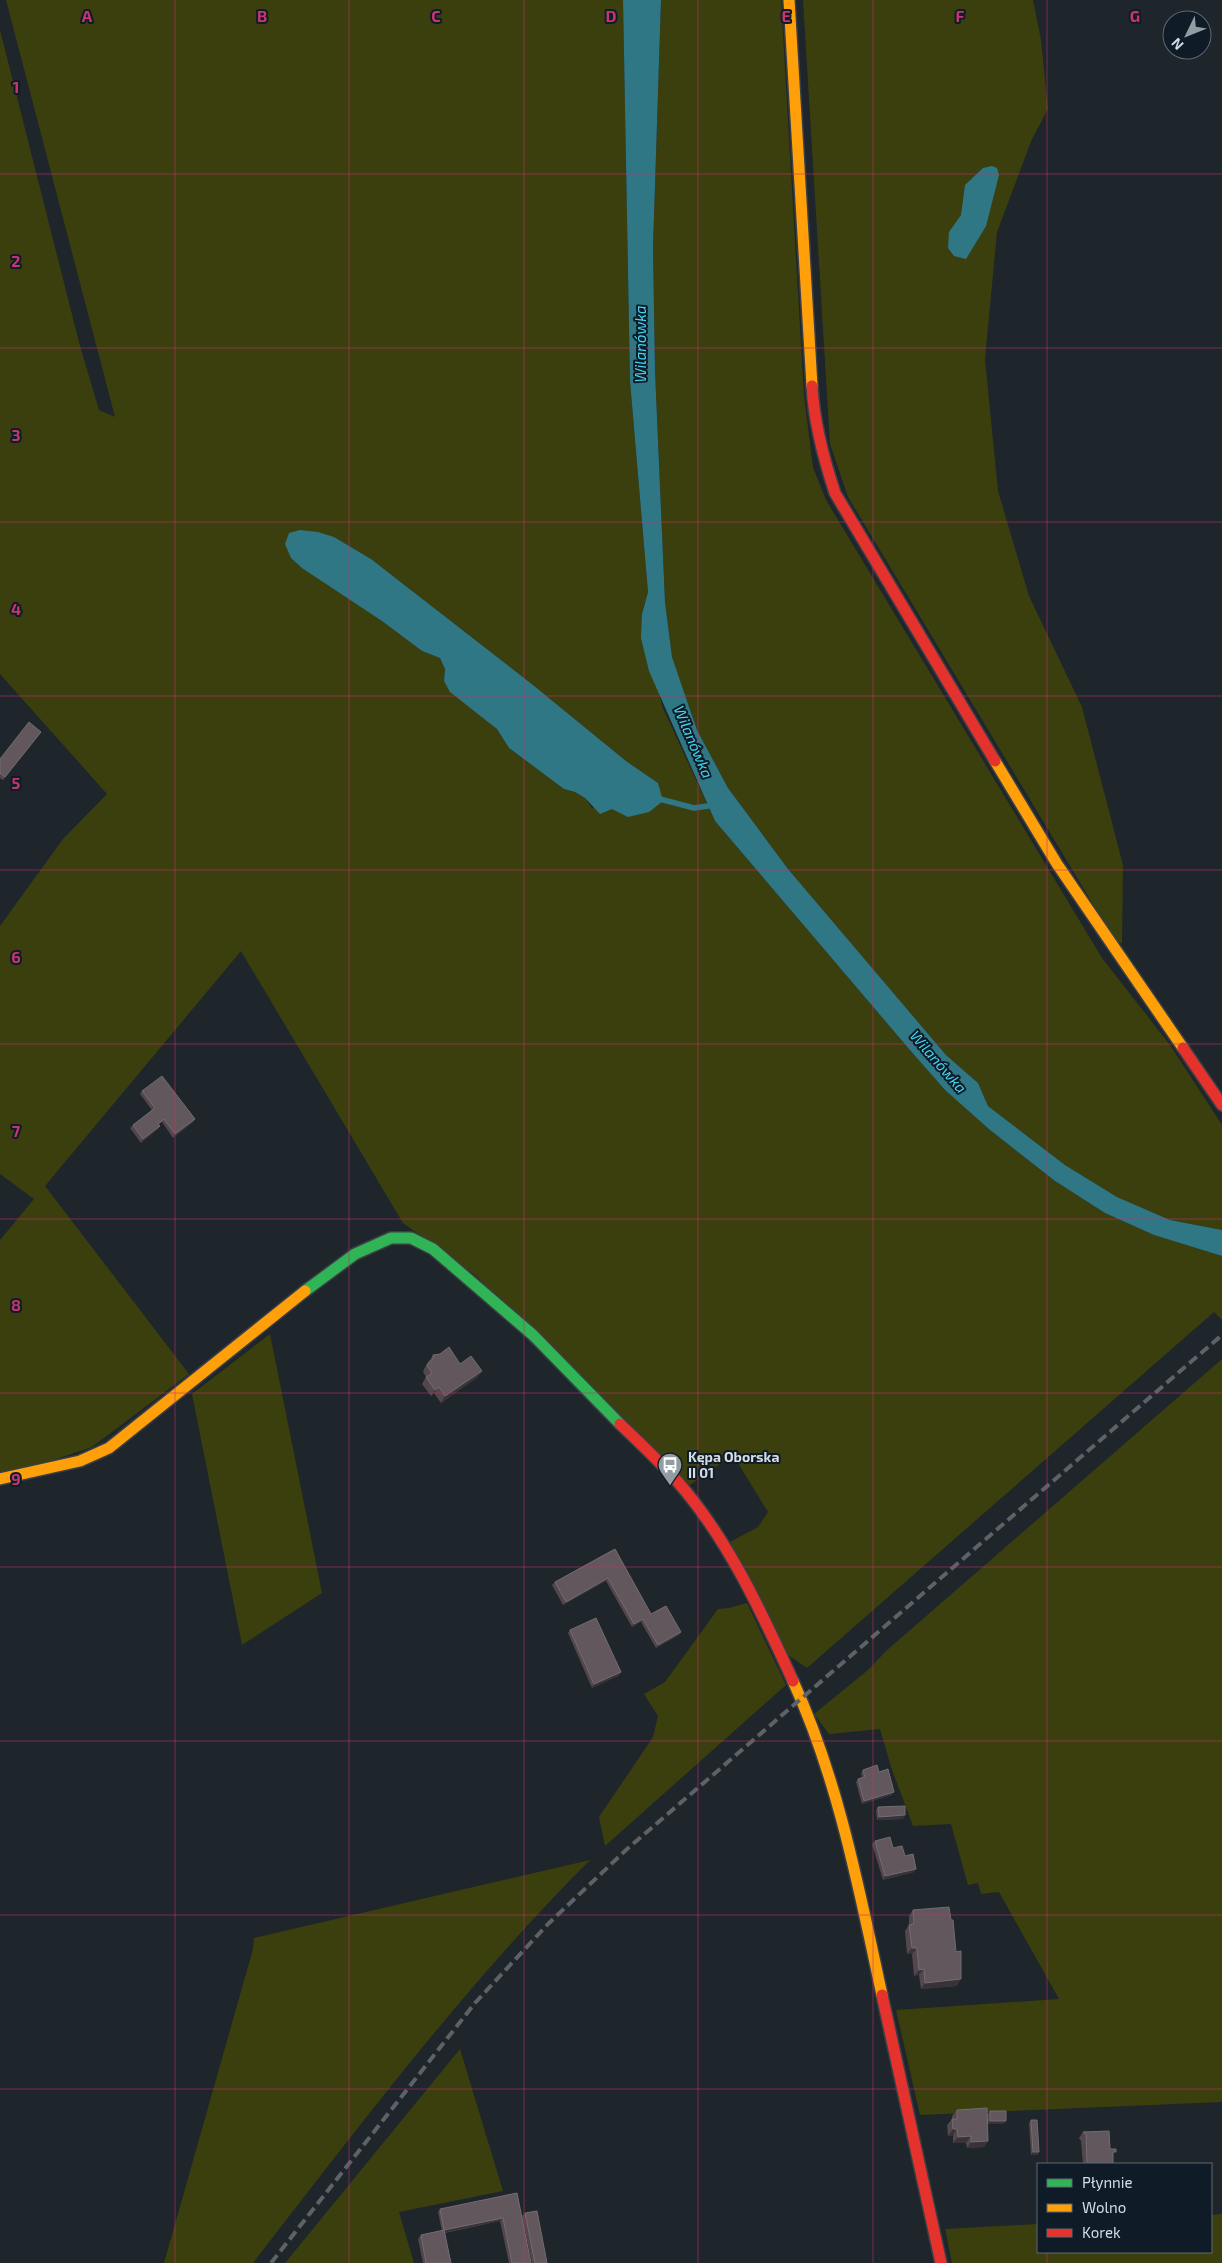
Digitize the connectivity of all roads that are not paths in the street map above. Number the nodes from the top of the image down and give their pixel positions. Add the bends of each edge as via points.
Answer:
1 (790, 0) edge
2 (1222, 1105) edge
3 (0, 1479) edge
4 (941, 2263) edge

1 - 2 street via 813,408 835,493 1057,864
3 - 4 street via 80,1461 108,1448 292,1301 366,1248 391,1238 411,1238 433,1249 458,1269 533,1335 677,1481 710,1524 754,1595 801,1698 834,1794 862,1903

